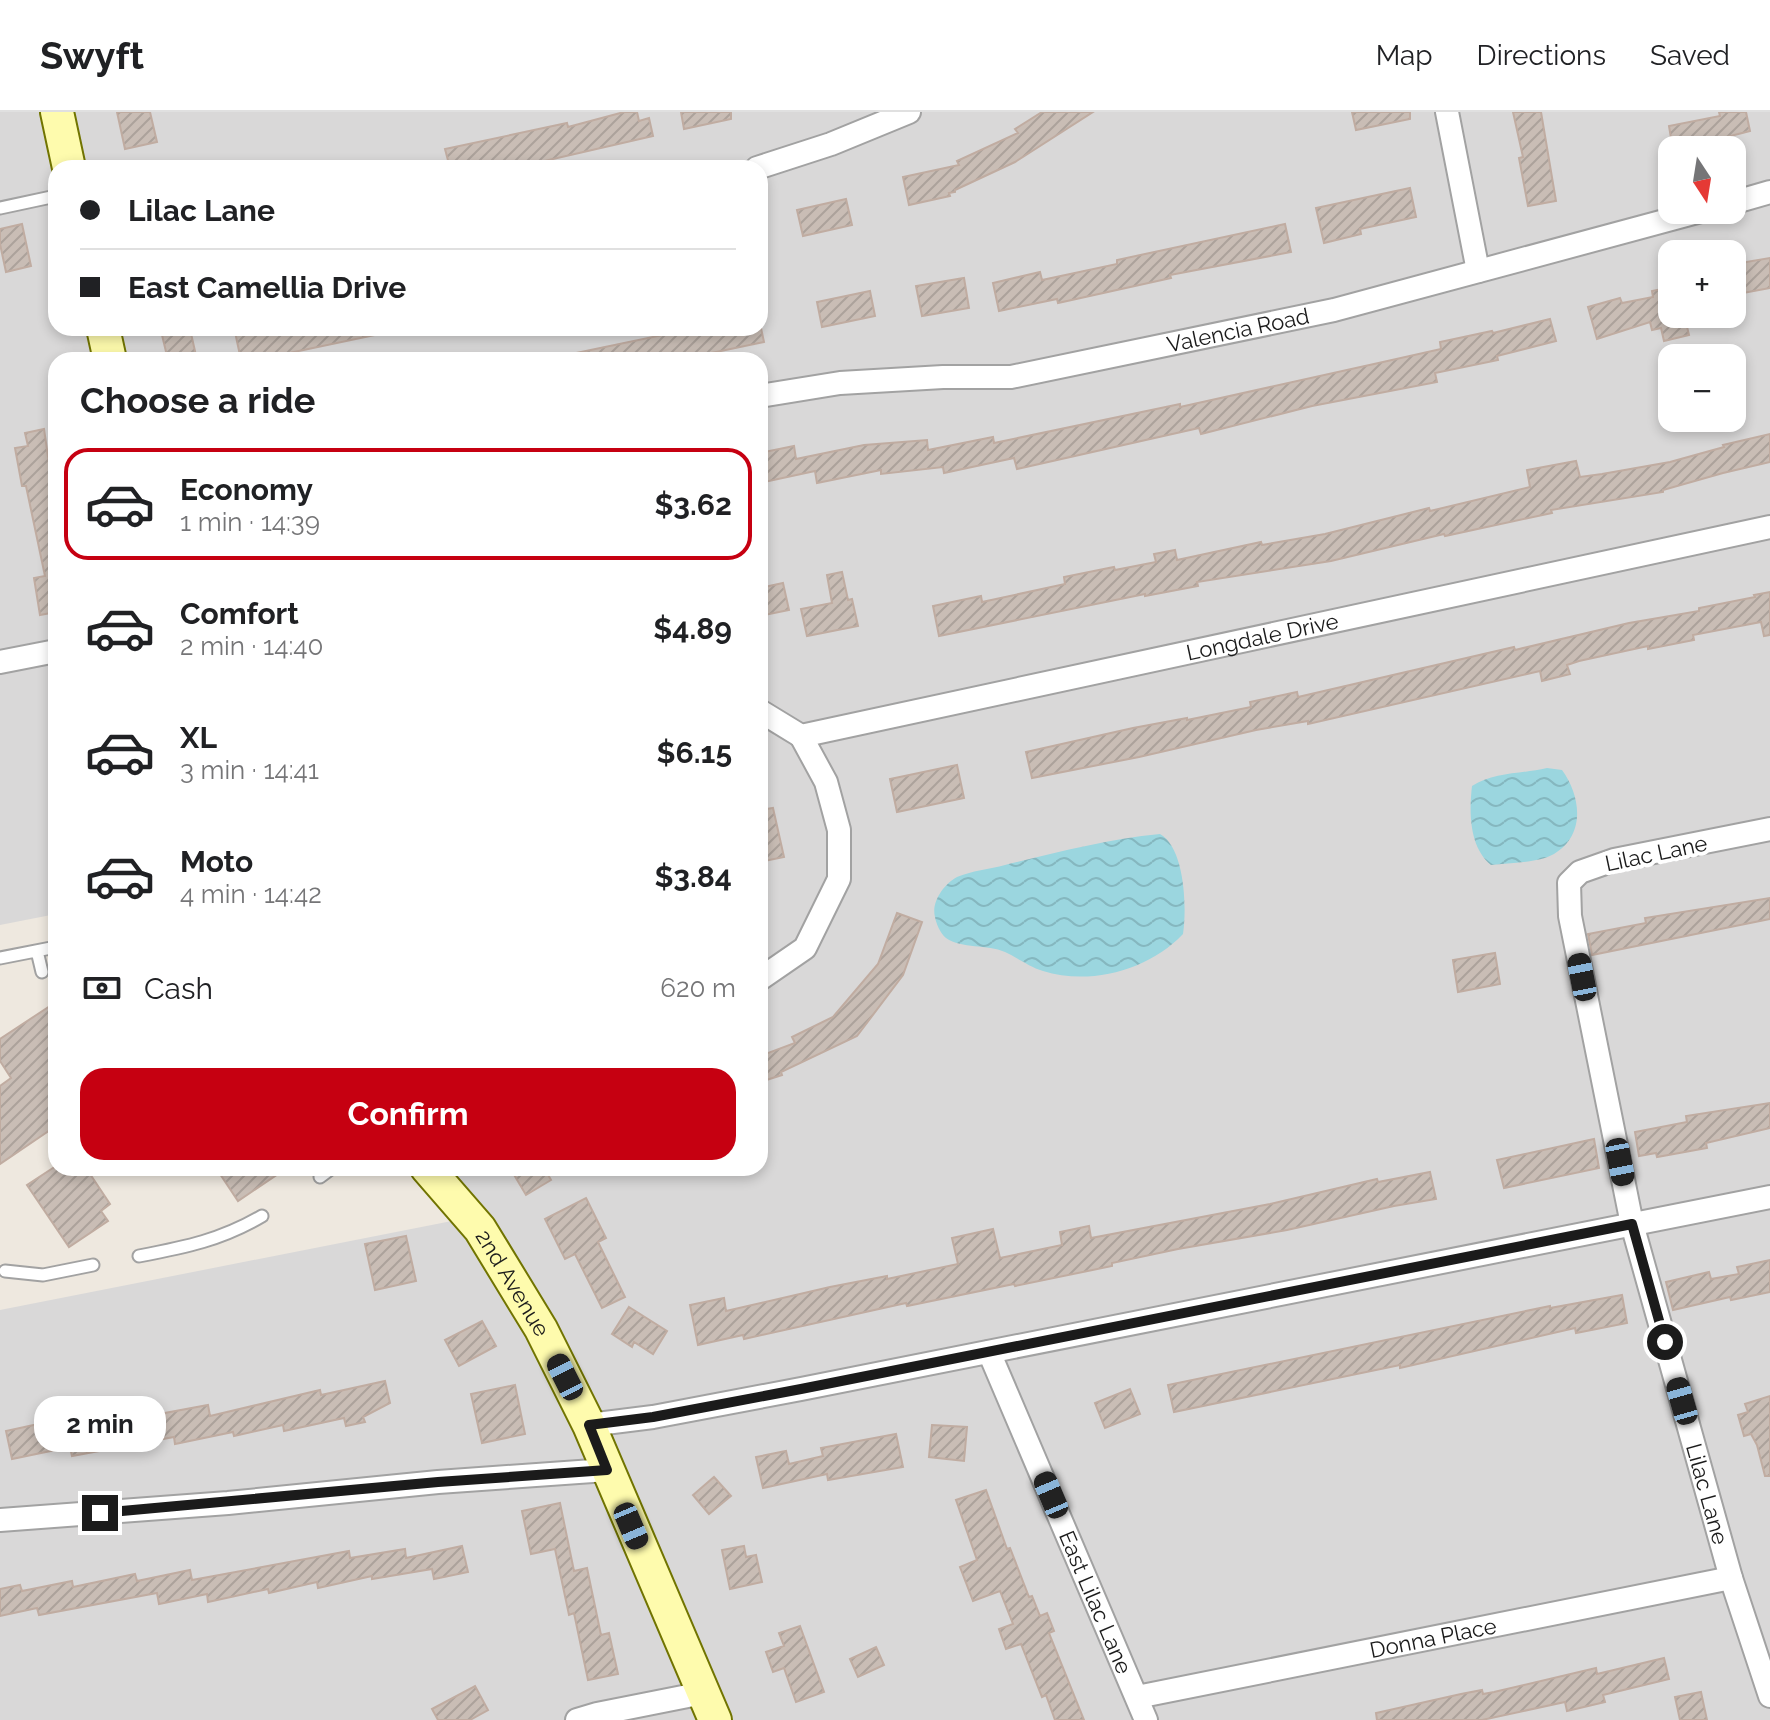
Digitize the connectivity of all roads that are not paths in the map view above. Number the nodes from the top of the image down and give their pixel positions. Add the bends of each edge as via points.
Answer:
1 (57, 112) edge
2 (909, 112) edge
3 (1447, 112) edge
4 (67, 160) edge
5 (768, 164) edge
6 (1770, 192) edge
7 (48, 198) edge
8 (1746, 199) edge
9 (0, 208) edge
10 (1658, 223) edge
11 (1478, 271) junction
12 (768, 395) edge
13 (1770, 527) edge
14 (48, 653) edge
15 (0, 662) edge
16 (768, 716) edge
17 (801, 736) junction
18 (1770, 829) edge
19 (48, 949) edge
20 (37, 951) junction
21 (0, 958) edge
22 (42, 972) dead end
23 (768, 973) edge
24 (434, 1176) edge
25 (1770, 1197) edge
26 (262, 1216) dead end
27 (1632, 1224) junction
28 (139, 1256) dead end
29 (93, 1265) dead end
30 (5, 1271) dead end
31 (989, 1352) junction
32 (589, 1425) junction
33 (607, 1470) junction
34 (0, 1520) edge
35 (1731, 1578) junction
36 (1770, 1696) edge
37 (1137, 1697) junction
38 (709, 1707) edge
39 (577, 1720) edge
40 (1146, 1720) edge

1 - 4 street
2 - 5 street
3 - 11 street
6 - 8 street
7 - 9 lane
10 - 11 street, Valencia Road
11 - 12 street, Valencia Road via 1334,310 1011,377 840,383
13 - 17 street, Longdale Drive
14 - 15 street
16 - 17 street
17 - 23 street via 826,782 839,830 839,879 805,948
18 - 27 street, Lilac Lane via 1614,860 1580,872 1569,883 1570,916
19 - 20 lane
20 - 21 lane
20 - 22 lane
24 - 32 street, 2nd Avenue via 480,1229 541,1329
25 - 27 street
26 - 28 lane via 231,1234
27 - 31 street
27 - 35 street, Lilac Lane
29 - 30 lane via 43,1275
31 - 32 street
31 - 37 street, East Lilac Lane
32 - 33 street, 2nd Avenue
33 - 34 street
33 - 38 street, 2nd Avenue
35 - 36 street, Lilac Lane
35 - 37 street, Donna Place
37 - 40 street, East Lilac Lane
38 - 39 street via 597,1714

